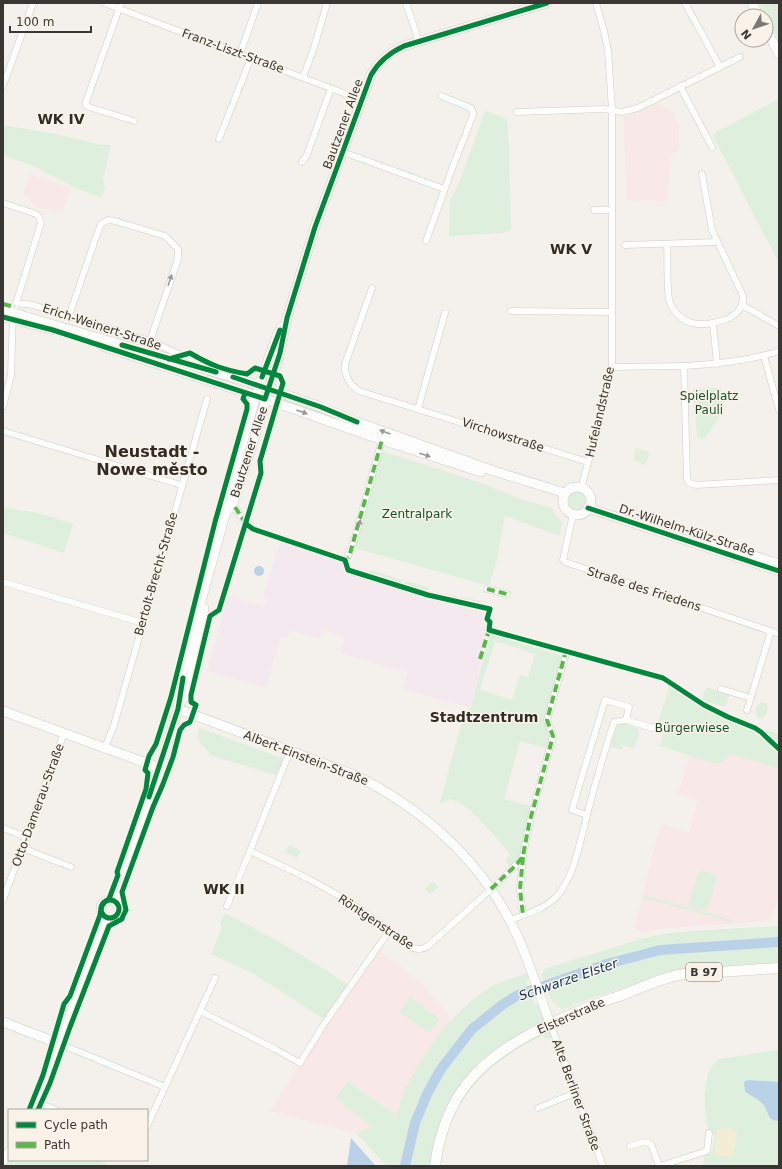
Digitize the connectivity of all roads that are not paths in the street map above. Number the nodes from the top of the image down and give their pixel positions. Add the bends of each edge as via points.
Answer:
1 (33, 3) edge
2 (104, 3) edge
3 (258, 3) edge
4 (327, 3) edge
5 (406, 3) edge
6 (547, 3) edge
7 (596, 3) edge
8 (685, 3) edge
9 (120, 6) edge
10 (419, 42) junction
11 (774, 44) edge
12 (240, 54) junction
13 (779, 54) edge
14 (740, 57) dead end
15 (251, 58) junction
16 (720, 67) junction
17 (303, 77) junction
18 (3, 86) edge
19 (680, 86) junction
20 (331, 88) junction
21 (441, 96) dead end
22 (362, 100) junction
23 (612, 110) junction
24 (517, 112) dead end
25 (134, 121) dead end
26 (219, 139) dead end
27 (712, 147) dead end
28 (343, 152) junction
29 (302, 162) dead end
30 (702, 174) dead end
31 (444, 189) junction
32 (3, 203) edge
33 (594, 210) dead end
34 (612, 210) junction
35 (426, 241) dead end
36 (717, 242) junction
37 (667, 244) junction
38 (625, 245) dead end
39 (372, 288) dead end
40 (16, 303) junction
41 (742, 305) junction
42 (3, 310) edge
43 (511, 311) dead end
44 (612, 312) junction
45 (445, 313) dead end
46 (10, 316) edge
47 (69, 316) junction
48 (287, 318) junction
49 (713, 323) junction
50 (779, 326) edge
51 (150, 341) junction
52 (779, 351) edge
53 (764, 356) junction
54 (717, 364) junction
55 (684, 366) junction
56 (612, 367) junction
57 (207, 370) junction
58 (259, 385) junction
59 (269, 388) junction
60 (261, 397) junction
61 (207, 399) dead end
62 (3, 407) edge
63 (418, 408) junction
64 (779, 410) edge
65 (3, 431) edge
66 (382, 440) junction
67 (588, 462) junction
68 (779, 480) edge
69 (182, 485) junction
70 (581, 488) junction
71 (564, 496) junction
72 (589, 505) junction
73 (235, 507) dead end
74 (573, 514) junction
75 (779, 564) edge
76 (779, 571) edge
77 (3, 582) edge
78 (487, 589) dead end
79 (507, 594) dead end
80 (143, 623) junction
81 (771, 631) junction
82 (779, 634) edge
83 (565, 657) dead end
84 (721, 689) dead end
85 (750, 698) junction
86 (178, 709) junction
87 (747, 710) dead end
88 (3, 711) edge
89 (626, 720) junction
90 (656, 726) dead end
91 (64, 732) junction
92 (105, 748) junction
93 (290, 751) junction
94 (160, 768) junction
95 (587, 815) junction
96 (3, 828) edge
97 (26, 837) junction
98 (22, 848) junction
99 (250, 851) junction
100 (523, 856) junction
101 (71, 867) dead end
102 (491, 889) junction
103 (3, 900) edge
104 (114, 902) junction
105 (227, 906) dead end
106 (523, 915) junction
107 (108, 916) junction
108 (510, 920) junction
109 (389, 931) junction
110 (779, 968) edge
111 (215, 978) dead end
112 (200, 1011) junction
113 (3, 1022) edge
114 (550, 1023) junction
115 (60, 1044) junction
116 (165, 1087) junction
117 (575, 1093) junction
118 (35, 1106) edge
119 (538, 1108) dead end
120 (51, 1109) edge
121 (148, 1124) edge
122 (709, 1133) dead end
123 (630, 1146) dead end
124 (435, 1166) edge
125 (603, 1166) edge
126 (659, 1166) edge

1 - 18 street
2 - 9 street, Franz-Liszt-Straße
3 - 12 street
4 - 17 street
5 - 10 street
6 - 10 street, Bautzener Allee
7 - 23 street, Hufelandstraße via 608,50
8 - 16 street
9 - 12 street, Franz-Liszt-Straße
9 - 25 street via 86,105
10 - 22 street, Bautzener Allee via 394,51 381,61 371,75
11 - 13 street
12 - 15 street, Franz-Liszt-Straße
14 - 16 street
15 - 17 street, Franz-Liszt-Straße
15 - 26 street
16 - 19 street
17 - 20 street, Franz-Liszt-Straße
19 - 23 street via 638,108 622,112
19 - 27 street
20 - 22 street, Franz-Liszt-Straße
20 - 29 street via 307,155
21 - 31 street via 468,107 473,112
22 - 28 street, Bautzener Allee
23 - 24 street
23 - 34 street, Hufelandstraße
28 - 31 street
28 - 48 street, Bautzener Allee
30 - 36 street via 712,230
31 - 35 street
32 - 40 street via 36,214 41,220
33 - 34 street
34 - 44 street, Hufelandstraße
36 - 37 street
36 - 41 street via 743,295
37 - 38 street
37 - 49 street via 669,298 673,308 682,318 692,323
39 - 63 street, Virchowstraße via 345,364 346,375 351,385 359,391
40 - 46 street
40 - 47 street, Erich-Weinert-Straße via 33,305
41 - 49 street via 729,318
41 - 50 street
42 - 46 street, Erich-Weinert-Straße
43 - 44 street
44 - 56 street, Hufelandstraße
45 - 63 street
46 - 57 street, Erich-Weinert-Straße
46 - 60 street, Erich-Weinert-Straße
46 - 62 street via 11,375
47 - 51 street, Erich-Weinert-Straße
51 -> 47 street via 178,259 178,249 165,236 115,221 108,220 101,224
48 - 58 street, Bautzener Allee via 277,336
48 - 59 street, Bautzener Allee
49 - 54 street
51 - 57 street, Erich-Weinert-Straße
52 - 53 street
53 - 54 street
53 - 64 street
54 - 55 street
55 - 56 street
55 - 68 street via 689,483 696,485
56 - 67 street, Hufelandstraße
57 - 58 street, Erich-Weinert-Straße
58 - 59 street, Erich-Weinert-Straße
58 - 60 street, Bautzener Allee
59 - 60 street, Bautzener Allee
71 -> 59 street
60 -> 66 street
60 - 86 street, Bautzener Allee via 249,455 233,503 225,515 198,612
61 - 69 street, Bertolt-Brecht-Straße
63 - 67 street, Virchowstraße
65 - 69 street
66 -> 71 street
73 -> 66 street via 246,524 253,529 347,559
67 - 70 street, Hufelandstraße
69 - 80 street, Bertolt-Brecht-Straße
70 - 71 street via 572,488
70 - 72 street via 588,493
71 - 74 street via 565,508
72 - 74 street via 582,514
72 - 75 street, Dr.-Wilhelm-Külz-Straße
72 - 76 street, Dr.-Wilhelm-Külz-Straße
74 - 81 street, Straße des Friedens via 563,560 565,562
77 - 80 street
78 - 79 street
80 - 92 street, Bertolt-Brecht-Straße
81 - 82 street, Straße des Friedens
81 - 85 street
83 - 100 street via 547,720 553,736 532,809
84 - 85 street
85 - 87 street
86 - 93 street, Albert-Einstein-Straße
86 - 94 street, Bautzener Allee
88 - 91 street
89 - 90 street via 654,728
89 - 95 street via 614,722
89 - 95 street via 629,708 605,700 572,810
91 - 92 street
91 - 97 street, Otto-Damerau-Straße
92 - 94 street
93 - 99 street
93 - 102 street, Albert-Einstein-Straße via 357,776 401,801 444,835
94 - 104 street, Bautzener Allee
95 - 106 street via 571,871 564,886 542,908
96 - 97 street
97 - 98 street, Otto-Damerau-Straße
98 - 101 street
98 - 103 street, Otto-Damerau-Straße
99 - 105 street
99 - 109 street, Röntgenstraße via 328,890
100 - 102 street
100 - 106 street via 520,889
102 - 108 street, Albert-Einstein-Straße
102 - 109 street, Röntgenstraße via 423,949 410,947
104 - 107 street, Bautzener Allee via 119,909 118,913
104 - 107 street, Bautzener Allee via 106,902 102,906 102,911
106 - 108 street
107 - 115 street, Bautzener Allee
108 - 114 street, Albert-Einstein-Straße
109 - 112 street via 300,1063
110 - 114 main road, Elsterstraße / B 97 via 695,972 656,980
111 - 112 street
112 - 116 street
113 - 115 street
114 - 117 street, Alte Berliner Straße
114 - 124 main road, Elsterstraße / B 97 via 501,1051 468,1081 447,1118 440,1137
115 - 116 street
115 - 118 street, Bautzener Allee
116 - 121 street
117 - 119 street
117 - 125 street, Alte Berliner Straße
118 - 120 street
122 - 126 street via 707,1151
123 - 126 street via 644,1142 651,1144

